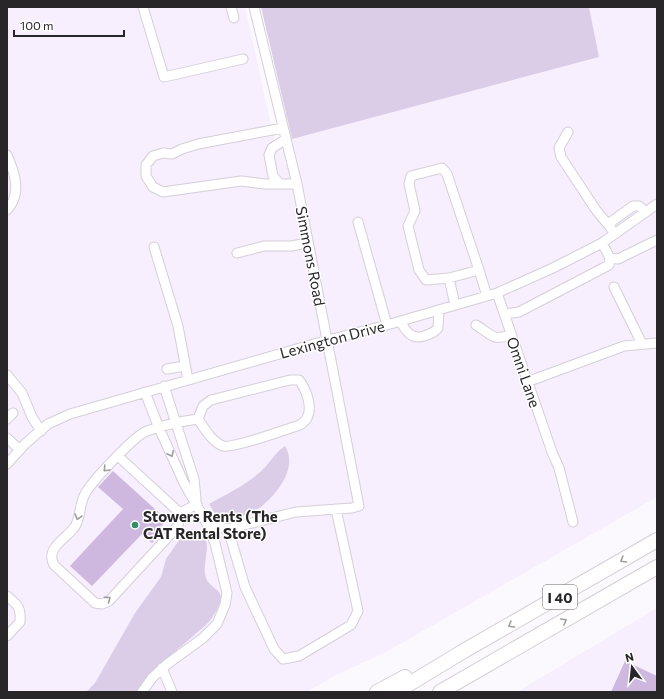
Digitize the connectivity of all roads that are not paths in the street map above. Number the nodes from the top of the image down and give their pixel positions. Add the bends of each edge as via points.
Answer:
1 (143, 7) edge
2 (231, 7) edge
3 (254, 7) edge
4 (234, 18) dead end
5 (243, 59) dead end
6 (283, 128) junction
7 (568, 132) dead end
8 (286, 139) junction
9 (7, 155) edge
10 (280, 184) junction
11 (296, 184) junction
12 (657, 204) edge
13 (7, 210) edge
14 (358, 222) dead end
15 (612, 231) junction
16 (657, 240) edge
17 (602, 243) junction
18 (308, 244) junction
19 (154, 247) dead end
20 (237, 253) dead end
21 (610, 258) junction
22 (479, 270) junction
23 (449, 278) junction
24 (614, 287) dead end
25 (497, 293) junction
26 (487, 296) junction
27 (456, 305) junction
28 (439, 310) junction
29 (504, 314) junction
30 (400, 321) junction
31 (387, 325) junction
32 (476, 325) dead end
33 (511, 335) junction
34 (328, 340) junction
35 (657, 343) edge
36 (642, 344) junction
37 (185, 366) junction
38 (167, 369) dead end
39 (7, 375) edge
40 (188, 380) junction
41 (527, 382) junction
42 (164, 386) junction
43 (145, 392) junction
44 (198, 419) junction
45 (177, 423) junction
46 (159, 428) junction
47 (40, 431) junction
48 (7, 438) edge
49 (20, 450) junction
50 (118, 456) junction
51 (7, 464) edge
52 (197, 504) junction
53 (336, 509) junction
54 (180, 513) junction
55 (206, 522) junction
56 (573, 522) dead end
57 (228, 529) junction
58 (657, 540) edge
59 (657, 567) edge
60 (7, 596) edge
61 (7, 636) edge
62 (462, 652) junction
63 (494, 662) junction
64 (162, 668) junction
65 (142, 692) edge
66 (172, 692) edge
67 (377, 692) edge
68 (396, 692) edge
69 (440, 692) edge
70 (452, 692) edge

1 - 5 street via 164,77
2 - 4 street
3 - 6 street, Simmons Road
6 - 8 street, Simmons Road
6 - 10 street via 198,144 172,154 163,153 152,156 146,165 146,176 153,187 163,192 241,181
7 - 15 street via 559,148 561,157
8 - 10 street via 272,148 269,155 273,176
8 - 11 street, Simmons Road
9 - 13 street via 13,166 17,187
10 - 11 street
11 - 18 street, Simmons Road
12 - 15 street, Lexington Drive
14 - 31 street
15 - 17 street, Lexington Drive
16 - 21 street via 618,259
17 - 21 street
17 - 25 street, Lexington Drive
18 - 20 street via 264,246
18 - 34 street, Simmons Road
19 - 37 street via 178,326
21 - 29 street via 609,265 518,312
22 - 23 street
22 - 23 street via 447,174 442,168 411,176 409,184 415,211 408,226 419,270 426,280
22 - 26 street
23 - 27 street
24 - 36 street
25 - 26 street, Lexington Drive
25 - 29 street, Omni Lane
26 - 27 street, Lexington Drive
27 - 28 street, Lexington Drive
28 - 30 street, Lexington Drive
28 - 30 street via 438,328 434,333 421,337 413,337
29 - 33 street, Omni Lane
30 - 31 street, Lexington Drive
31 - 34 street, Lexington Drive
32 - 33 street via 494,338 500,339
33 - 41 street, Omni Lane
34 - 40 street, Lexington Drive
34 - 53 street, Simmons Road via 359,506
35 - 36 street
36 - 41 street via 624,346
37 - 38 street
37 - 40 street
39 - 47 street via 22,393
40 - 42 street, Lexington Drive
41 - 56 street, Omni Lane via 560,468
42 - 43 street, Lexington Drive
42 - 45 street
43 - 46 street
43 - 47 street, Lexington Drive via 70,414 48,424
44 - 44 street via 213,440 223,446 237,445 300,425 307,419 309,409 304,386 299,380 290,380 212,400 203,406
44 - 45 street
45 - 46 street
45 - 52 street via 194,479
46 - 50 street via 146,431
46 -> 52 street via 184,483
47 - 49 street, Lexington Drive
48 - 49 street
49 - 51 street, Lexington Drive
50 - 54 street
50 -> 54 street via 85,494 75,527 52,552 50,558 59,570 95,603 109,601 178,526
52 - 54 street
52 - 55 street
53 - 57 street via 296,512
53 - 57 street via 358,611 351,625 299,656 283,659 274,650 245,587
55 - 57 street
55 - 64 street via 215,543 227,589 225,605 217,624 203,638
58 -> 62 highway, I 40
63 -> 59 highway, I 40
60 - 61 street via 19,606 20,622
62 - 67 highway
62 - 68 highway, I 40
63 - 69 highway, I 40
63 - 70 highway
64 - 65 street
64 - 66 street

